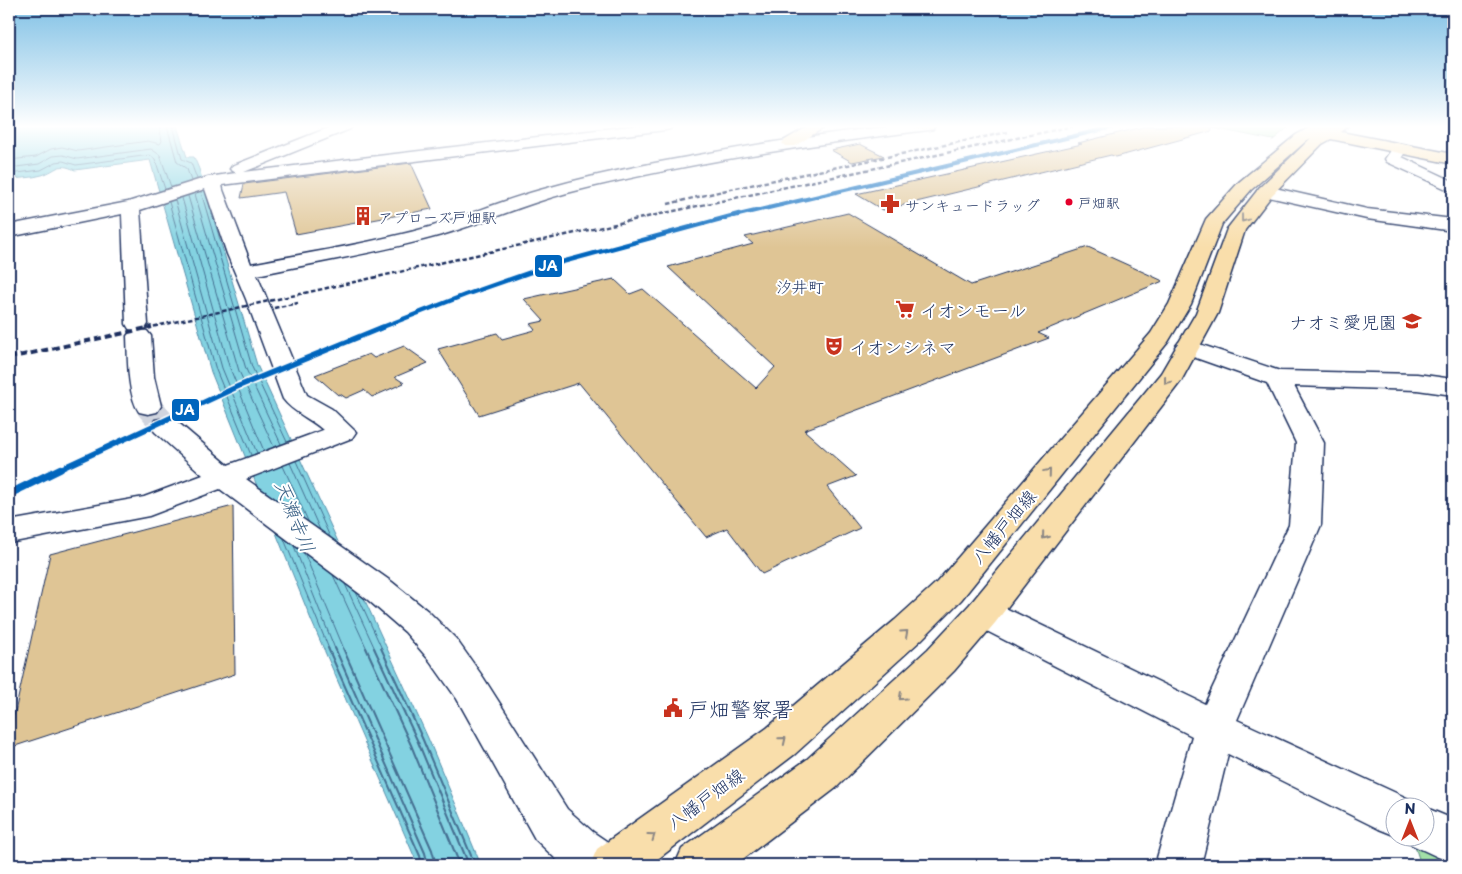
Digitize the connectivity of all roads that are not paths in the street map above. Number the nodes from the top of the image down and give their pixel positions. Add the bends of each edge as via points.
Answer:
1 (243, 167) edge
2 (325, 167) edge
3 (638, 167) edge
4 (1267, 167) edge
5 (1291, 167) edge
6 (1418, 167) edge
7 (214, 181) junction
8 (1453, 187) edge
9 (1266, 191) junction
10 (131, 207) junction
11 (1431, 222) junction
12 (1453, 225) edge
13 (9, 231) edge
14 (1453, 236) edge
15 (245, 272) junction
16 (1187, 347) junction
17 (1277, 378) junction
18 (1453, 387) edge
19 (235, 472) junction
20 (9, 532) edge
21 (983, 613) junction
22 (1214, 728) junction
23 (1384, 809) edge
24 (1434, 833) edge
25 (1453, 842) edge
26 (602, 865) edge
27 (613, 865) edge
28 (698, 865) edge
29 (1178, 865) edge

1 - 7 street
2 - 7 street
3 - 15 street via 402,239
27 -> 4 main road, 八幡戸畑線 via 781,741 949,591 1160,337 1180,304 1213,223 1245,186
5 - 9 main road
6 - 8 street
7 - 10 street
7 - 15 street via 214,190
9 - 11 street via 1367,214
9 -> 16 main road via 1236,229 1207,313
10 - 13 street
10 - 19 street via 142,377 156,416
11 - 12 street
11 - 14 street
15 - 19 street via 296,399 342,432
16 - 17 street
16 -> 21 main road via 1172,376
17 - 18 street via 1417,382
17 - 22 street via 1310,443 1305,525
19 - 20 street via 149,506
19 - 26 street via 417,622 443,650 470,688 551,824
21 - 22 street
21 -> 28 main road via 941,660 821,774
22 - 23 street
22 - 29 street
24 - 25 street

